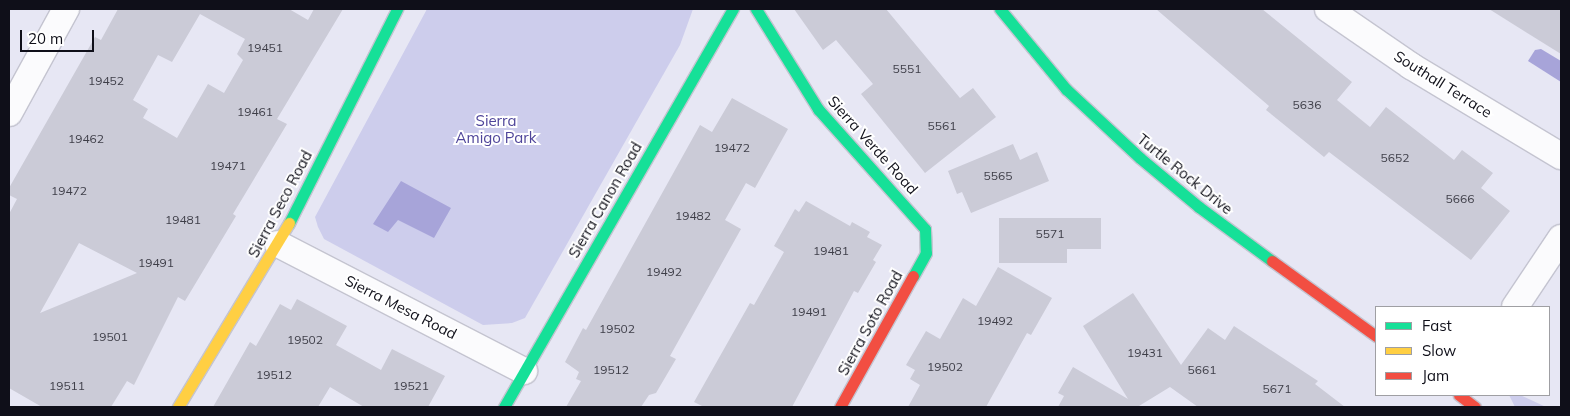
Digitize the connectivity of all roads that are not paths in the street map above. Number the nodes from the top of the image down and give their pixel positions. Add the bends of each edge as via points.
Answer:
1 (66, 9) edge
2 (397, 9) edge
3 (733, 9) edge
4 (756, 9) edge
5 (1000, 9) edge
6 (1328, 9) edge
7 (9, 114) edge
8 (1561, 156) edge
9 (1561, 238) edge
10 (278, 244) junction
11 (926, 253) joint
12 (1516, 306) edge
13 (1375, 335) edge
14 (524, 371) junction
15 (1460, 396) edge
16 (178, 407) edge
17 (504, 407) edge
18 (840, 407) edge
19 (1476, 407) edge

1 - 7 street
2 - 10 street, Sierra Seco Road
3 - 14 street, Sierra Canon Road
4 - 11 street, Sierra Verde Road via 818,109 925,229
5 - 13 street, Turtle Rock Drive via 1066,89 1140,158 1199,207
6 - 8 street, Southall Terrace via 1411,66
9 - 12 street
10 - 14 street, Sierra Mesa Road
10 - 16 street, Sierra Seco Road
11 - 18 street, Sierra Soto Road
14 - 17 street, Sierra Canon Road
15 - 19 street

